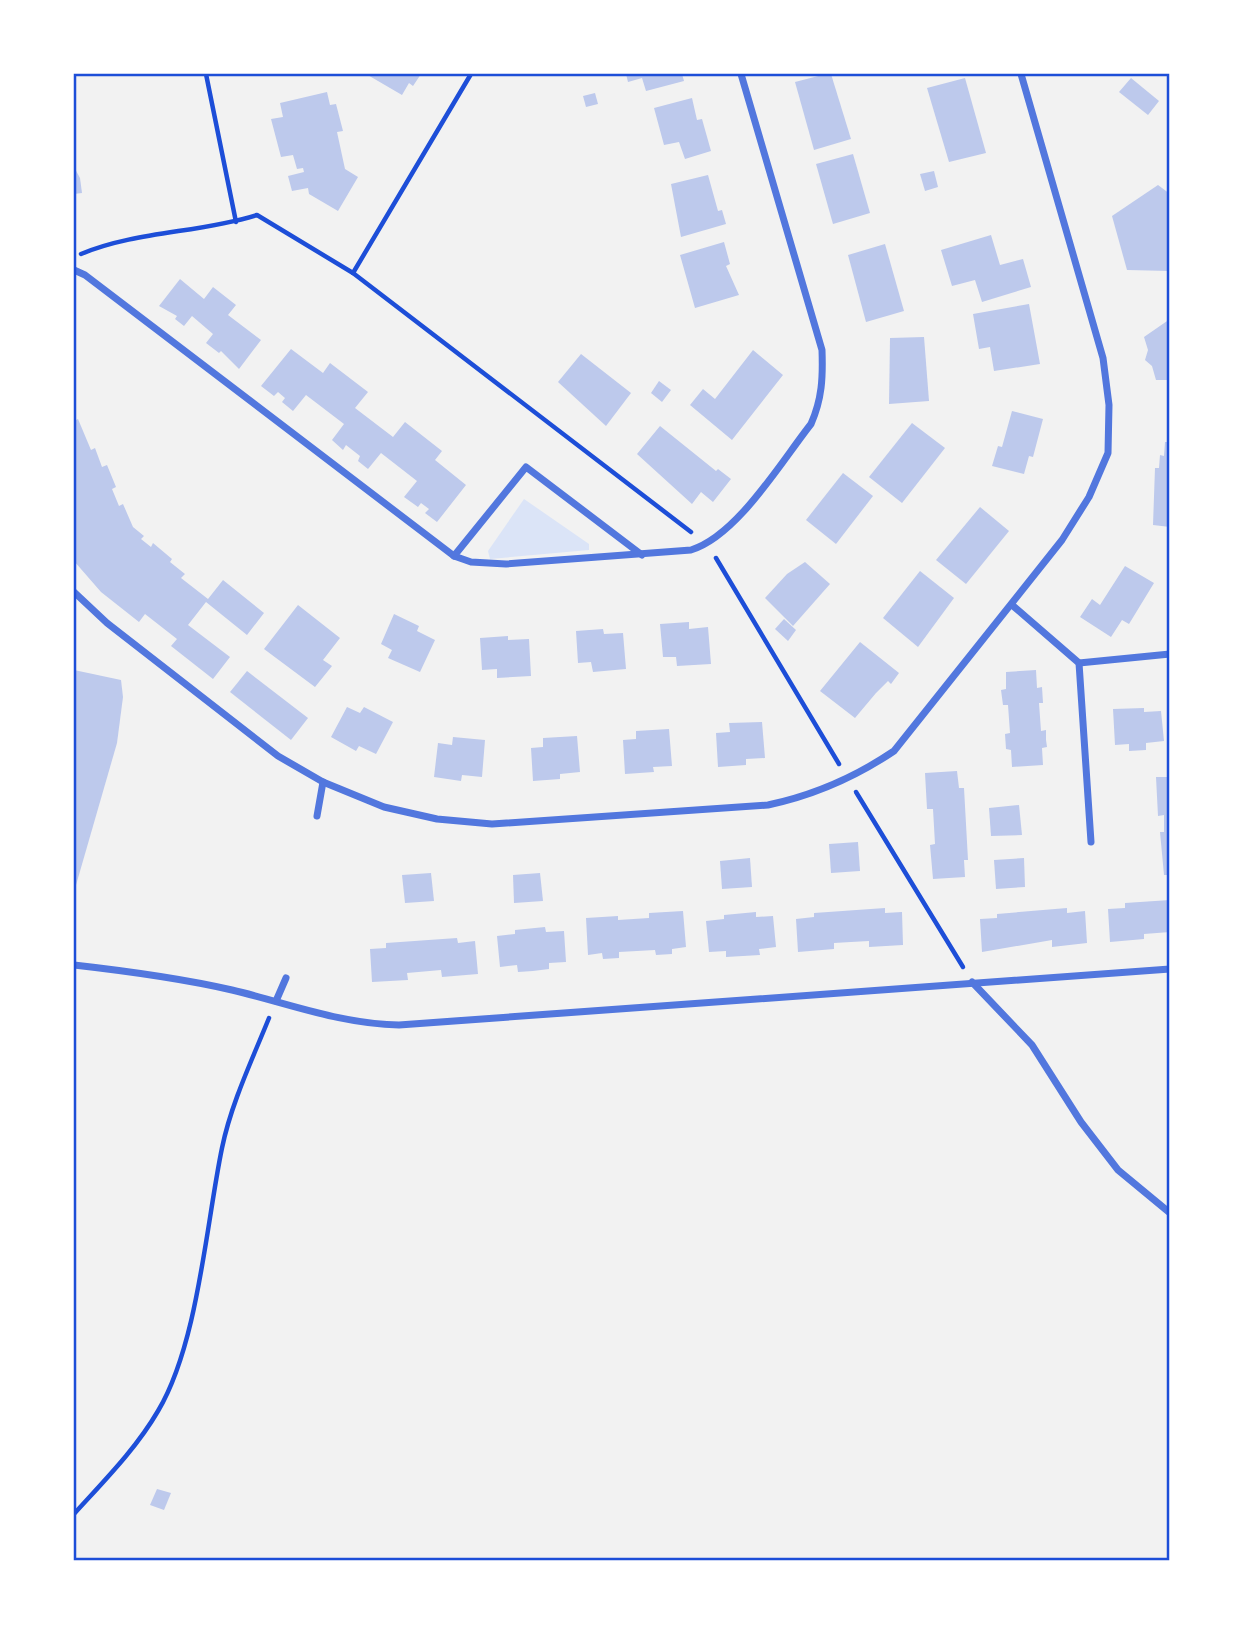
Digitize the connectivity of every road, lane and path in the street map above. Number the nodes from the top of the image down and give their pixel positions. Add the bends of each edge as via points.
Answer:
1 (206, 74) edge
2 (471, 74) edge
3 (741, 74) edge
4 (1021, 74) edge
5 (236, 222) dead end
6 (74, 270) edge
7 (353, 273) dead end
8 (642, 555) junction
9 (454, 556) junction
10 (74, 592) edge
11 (1012, 605) junction
12 (1170, 654) edge
13 (1079, 663) junction
14 (323, 782) junction
15 (317, 816) dead end
16 (1091, 842) dead end
17 (74, 965) edge
18 (1170, 970) edge
19 (286, 978) dead end
20 (972, 982) junction
21 (276, 1001) junction
22 (1170, 1213) edge
23 (74, 1514) edge

1 - 5 path
2 - 7 path
3 - 8 street via 821,350 819,407 811,424 719,537 691,550
4 - 11 street via 1103,358 1109,405 1108,453 1088,497
6 - 9 street
8 - 9 street via 506,564
8 - 9 street via 526,467
10 - 14 street via 173,676 278,756
11 - 13 street
11 - 14 street via 894,751 809,796 768,805 492,824 437,819 384,807
12 - 13 street
13 - 16 street
14 - 15 street
17 - 21 street via 184,980
18 - 20 street
19 - 21 street
20 - 21 street via 398,1026 337,1019
20 - 22 street via 1032,1045 1118,1170
21 - 23 path via 222,1146 197,1287 170,1384 140,1436

